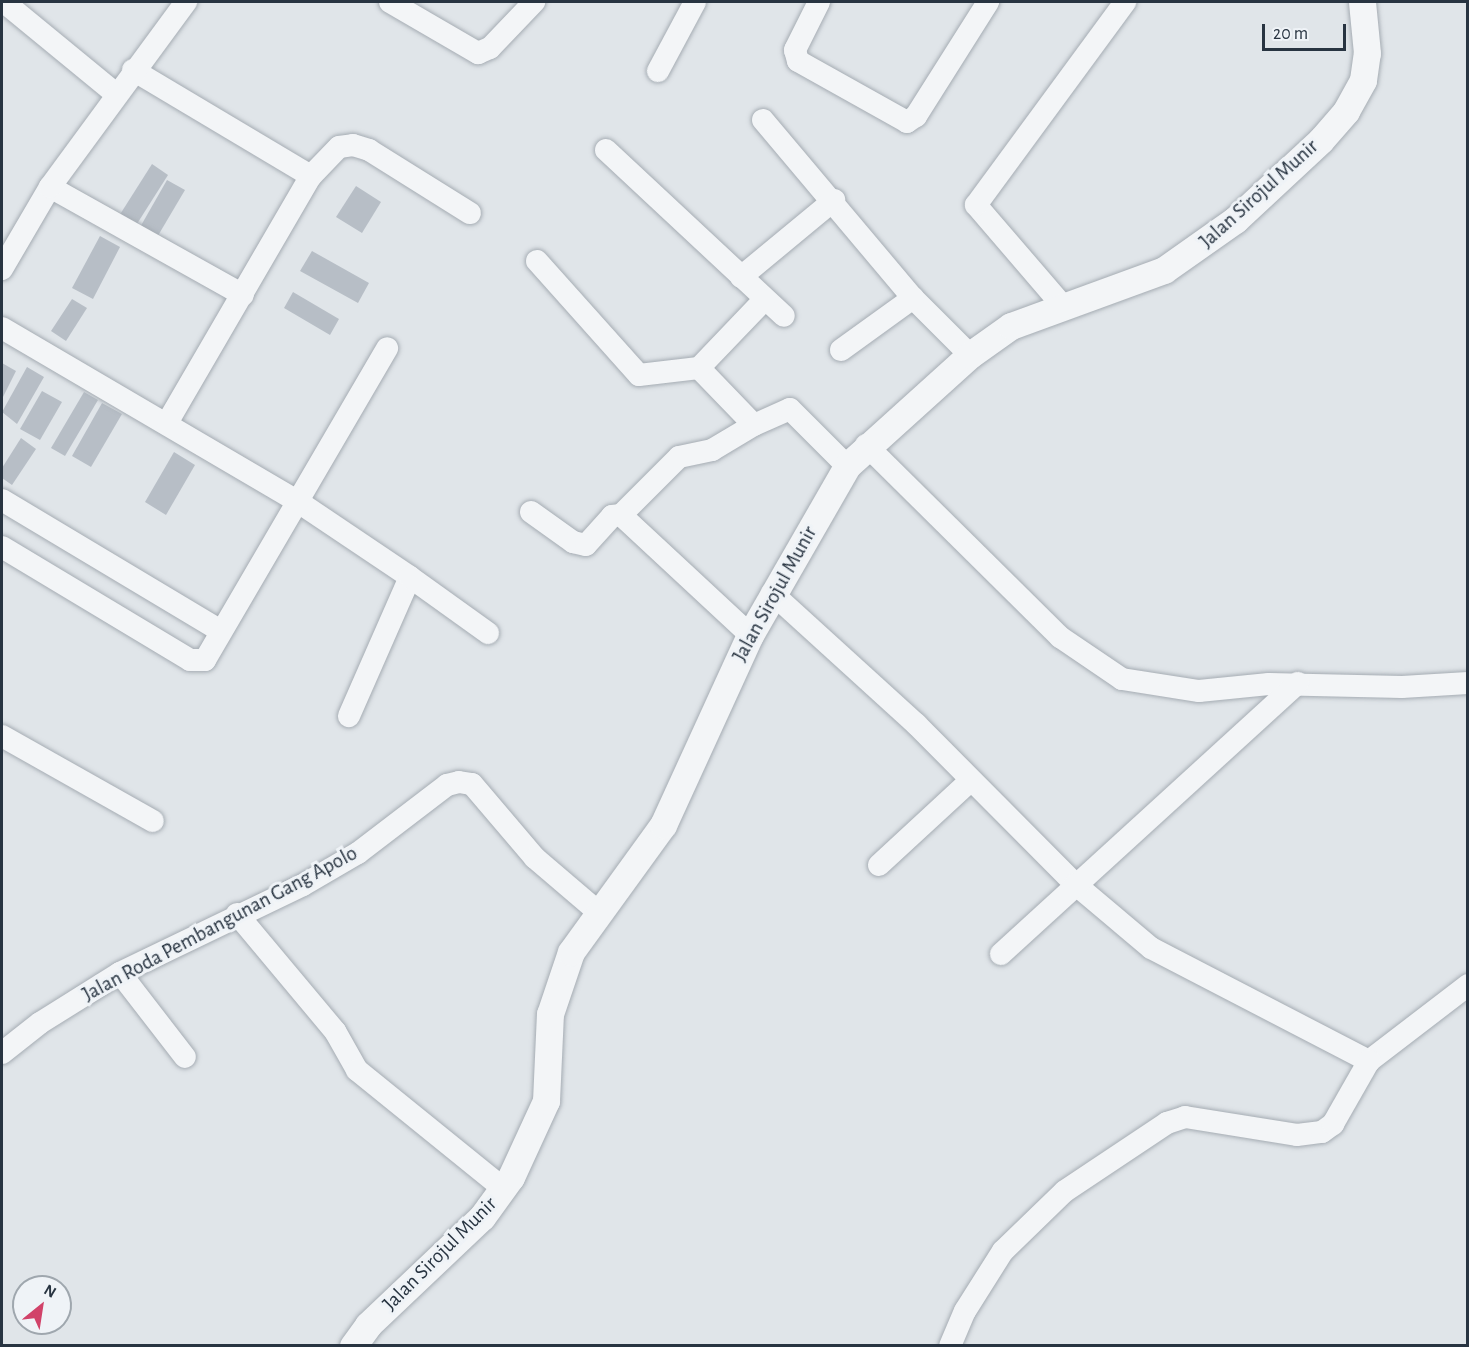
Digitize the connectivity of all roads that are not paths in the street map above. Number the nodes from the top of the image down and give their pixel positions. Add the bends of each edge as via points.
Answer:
1 (4, 2) edge
2 (186, 2) edge
3 (390, 2) edge
4 (534, 2) edge
5 (695, 2) edge
6 (819, 2) edge
7 (1125, 2) edge
8 (1362, 2) edge
9 (980, 4) edge
10 (134, 70) junction
11 (658, 71) dead end
12 (116, 94) junction
13 (763, 120) dead end
14 (606, 150) dead end
15 (311, 176) junction
16 (50, 187) junction
17 (834, 200) junction
18 (470, 213) dead end
19 (537, 261) dead end
20 (2, 269) edge
21 (741, 277) junction
22 (243, 295) junction
23 (913, 298) junction
24 (764, 300) junction
25 (1062, 305) junction
26 (784, 316) dead end
27 (2, 328) edge
28 (387, 348) dead end
29 (841, 350) dead end
30 (970, 355) junction
31 (699, 368) junction
32 (167, 423) junction
33 (754, 425) junction
34 (866, 445) junction
35 (847, 466) junction
36 (2, 500) edge
37 (297, 501) junction
38 (531, 512) dead end
39 (621, 515) junction
40 (2, 547) edge
41 (411, 577) junction
42 (772, 592) junction
43 (221, 631) junction
44 (488, 633) dead end
45 (750, 635) junction
46 (1298, 683) junction
47 (1467, 683) edge
48 (349, 716) dead end
49 (2, 736) edge
50 (970, 781) junction
51 (153, 821) dead end
52 (879, 865) dead end
53 (1075, 884) junction
54 (597, 910) junction
55 (237, 914) junction
56 (1001, 954) dead end
57 (120, 973) junction
58 (1467, 985) edge
59 (2, 1053) edge
60 (185, 1057) dead end
61 (1369, 1061) junction
62 (504, 1189) junction
63 (353, 1346) edge
64 (950, 1346) edge

1 - 12 street
2 - 10 street
3 - 4 street via 478,53 490,48
5 - 11 street
6 - 9 street via 795,50 798,61 907,122 916,117
7 - 25 street via 976,205
8 - 25 street, Jalan Sirojul Munir via 1367,53 1363,80 1346,111 1321,140 1198,249 1154,274
10 - 12 street
10 - 15 street
12 - 16 street
13 - 17 street
14 - 21 street
15 - 18 street via 339,147 353,145 369,150
15 - 22 street
16 - 20 street
16 - 22 street
17 - 21 street
17 - 23 street
19 - 31 street via 639,375
21 - 24 street
22 - 32 street
23 - 29 street
23 - 30 street
24 - 26 street
24 - 31 street
25 - 30 street, Jalan Sirojul Munir via 1011,326
27 - 32 street
28 - 37 street
30 - 34 street, Jalan Sirojul Munir
31 - 33 street
32 - 37 street
33 - 35 street via 790,409
33 - 39 street via 712,450 679,457
34 - 35 street, Jalan Sirojul Munir
34 - 46 street via 999,579 1060,637 1100,668 1122,679 1199,691
35 - 42 street, Jalan Sirojul Munir
36 - 43 street
37 - 41 street
37 - 43 street
38 - 39 street via 573,543 586,545 612,516
39 - 45 street
40 - 43 street via 196,663 205,660
41 - 44 street
41 - 48 street
42 - 45 street, Jalan Sirojul Munir
42 - 50 street via 916,724
45 - 54 street, Jalan Sirojul Munir via 663,825 648,851
46 - 47 street via 1402,687
46 - 53 street
49 - 51 street
50 - 52 street
50 - 53 street
53 - 56 street
53 - 61 street via 1150,948
54 - 55 street, Jalan Roda Pembangunan Gang Apolo via 535,858 472,784 459,782 447,785 358,853 303,885
54 - 62 street, Jalan Sirojul Munir via 571,952 556,987 550,1014 546,1101
55 - 57 street, Jalan Roda Pembangunan Gang Apolo
55 - 62 street via 335,1031 357,1070
57 - 59 street, Jalan Roda Pembangunan Gang Apolo via 40,1023
57 - 60 street
58 - 61 street
61 - 64 street via 1333,1124 1322,1132 1297,1135 1185,1117 1167,1123 1110,1165 1065,1191 1003,1251 965,1311
62 - 63 street, Jalan Sirojul Munir via 482,1217 368,1325

